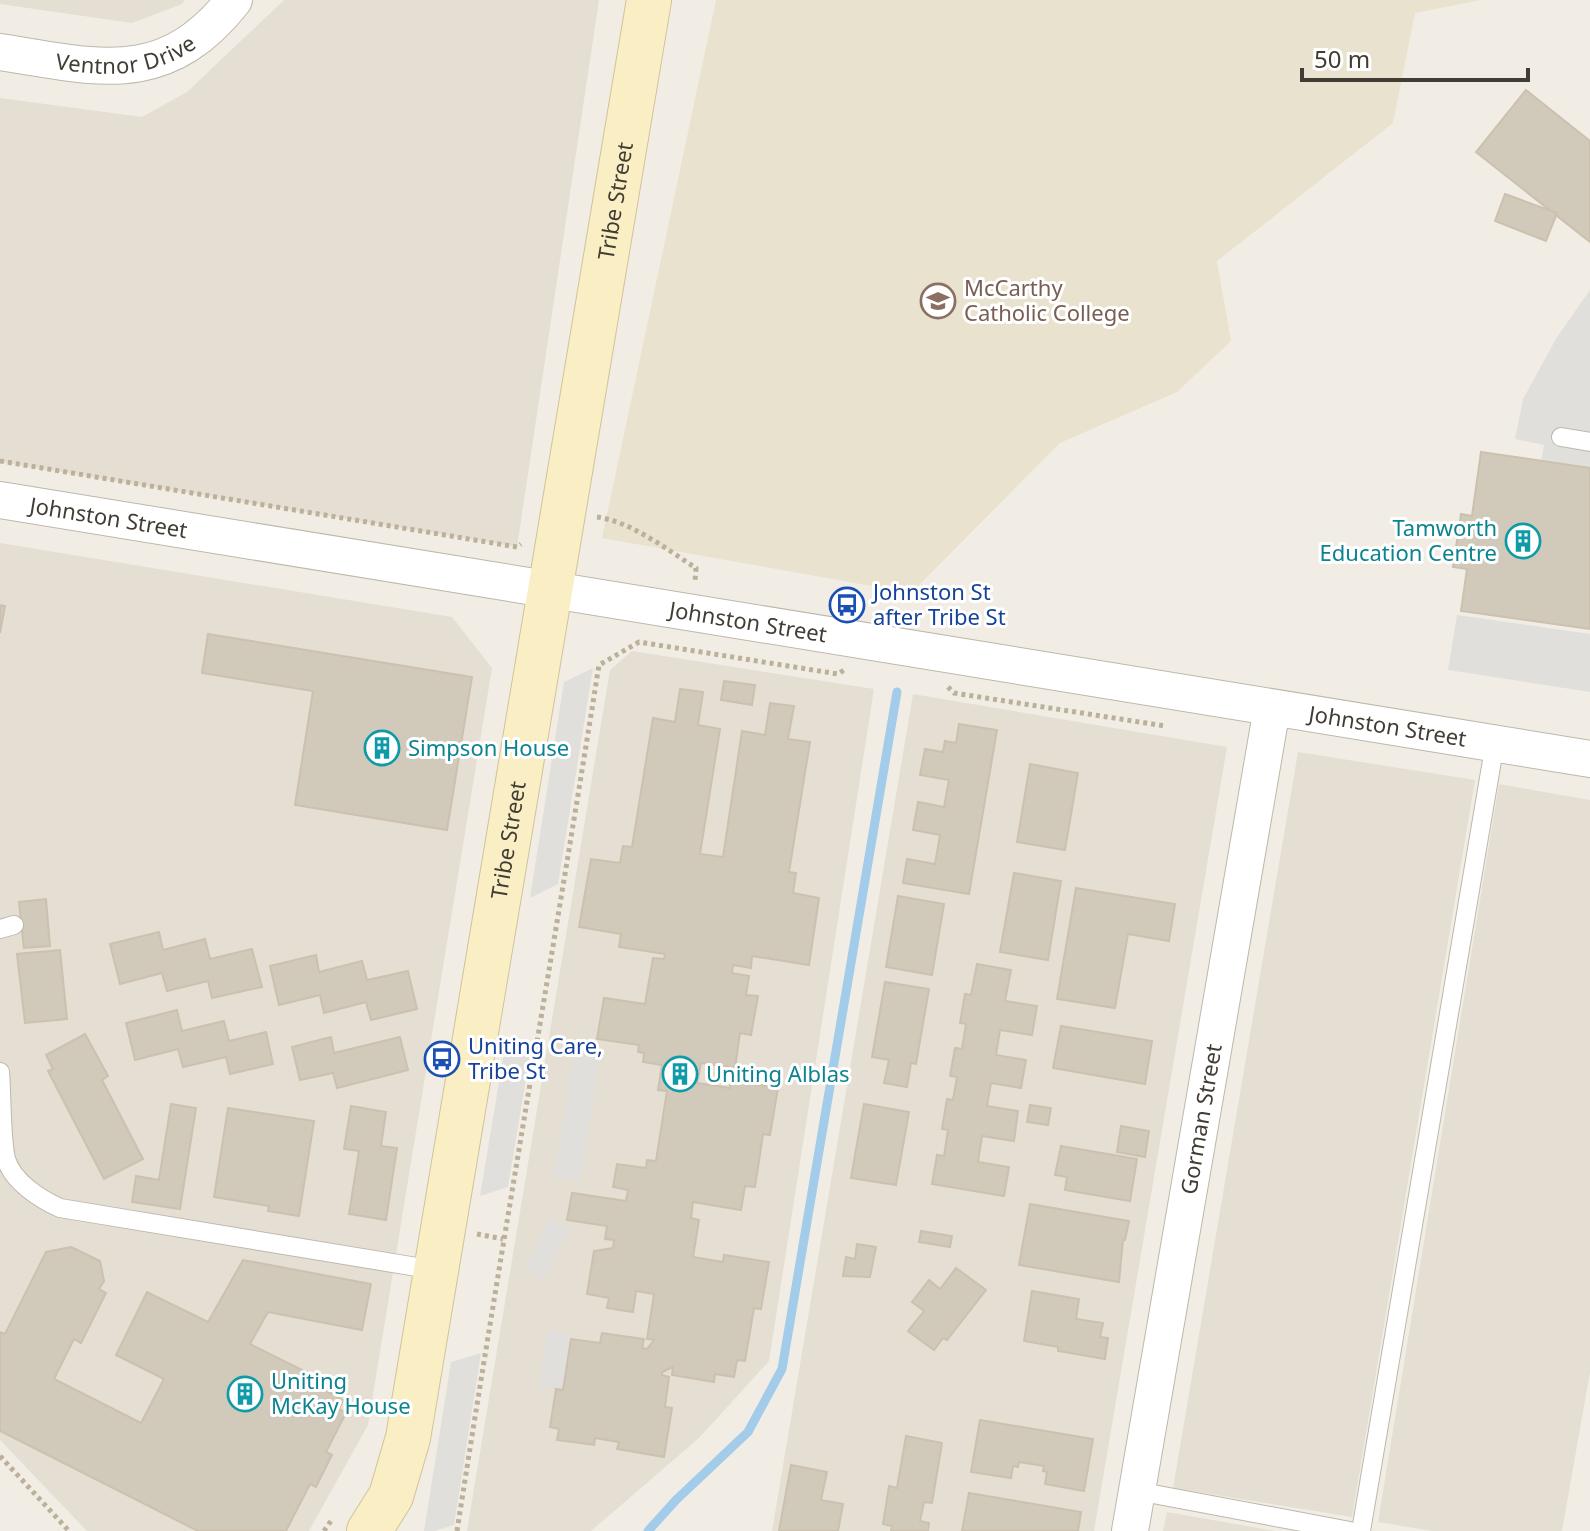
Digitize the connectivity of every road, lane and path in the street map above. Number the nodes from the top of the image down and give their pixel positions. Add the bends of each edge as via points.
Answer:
1 (234, 0) edge
2 (649, 0) edge
3 (0, 52) edge
4 (1561, 437) dead end
5 (1590, 442) edge
6 (0, 461) edge
7 (0, 500) edge
8 (562, 512) junction
9 (525, 542) dead end
10 (696, 568) dead end
11 (549, 590) junction
12 (847, 668) dead end
13 (943, 683) dead end
14 (1272, 708) junction
15 (1178, 728) dead end
16 (1495, 743) junction
17 (1590, 759) edge
18 (0, 1072) edge
19 (473, 1234) dead end
20 (503, 1239) junction
21 (435, 1270) junction
22 (0, 1456) edge
23 (1137, 1491) junction
24 (69, 1531) edge
25 (369, 1531) edge
26 (457, 1531) edge
27 (1130, 1531) edge
28 (1350, 1531) edge
29 (1361, 1531) edge

1 - 3 street, Ventnor Drive via 186,46 133,65 77,65
2 - 8 street, Tribe Street
4 - 5 lane
6 - 9 path via 517,547
7 - 11 street, Johnston Street
8 - 10 path via 606,518
8 - 11 street, Tribe Street
11 - 14 street, Johnston Street
11 - 21 street, Tribe Street
12 - 20 path via 838,674 639,642 599,665
13 - 15 path via 954,693
14 - 16 street, Johnston Street
14 - 23 street, Gorman Street
16 - 17 street, Johnston Street
16 - 29 lane
18 - 21 lane via 6,1161 37,1197 60,1208
19 - 20 path
20 - 26 path
21 - 25 street, Tribe Street via 401,1468
22 - 24 path
23 - 27 street, Gorman Street
23 - 28 lane

